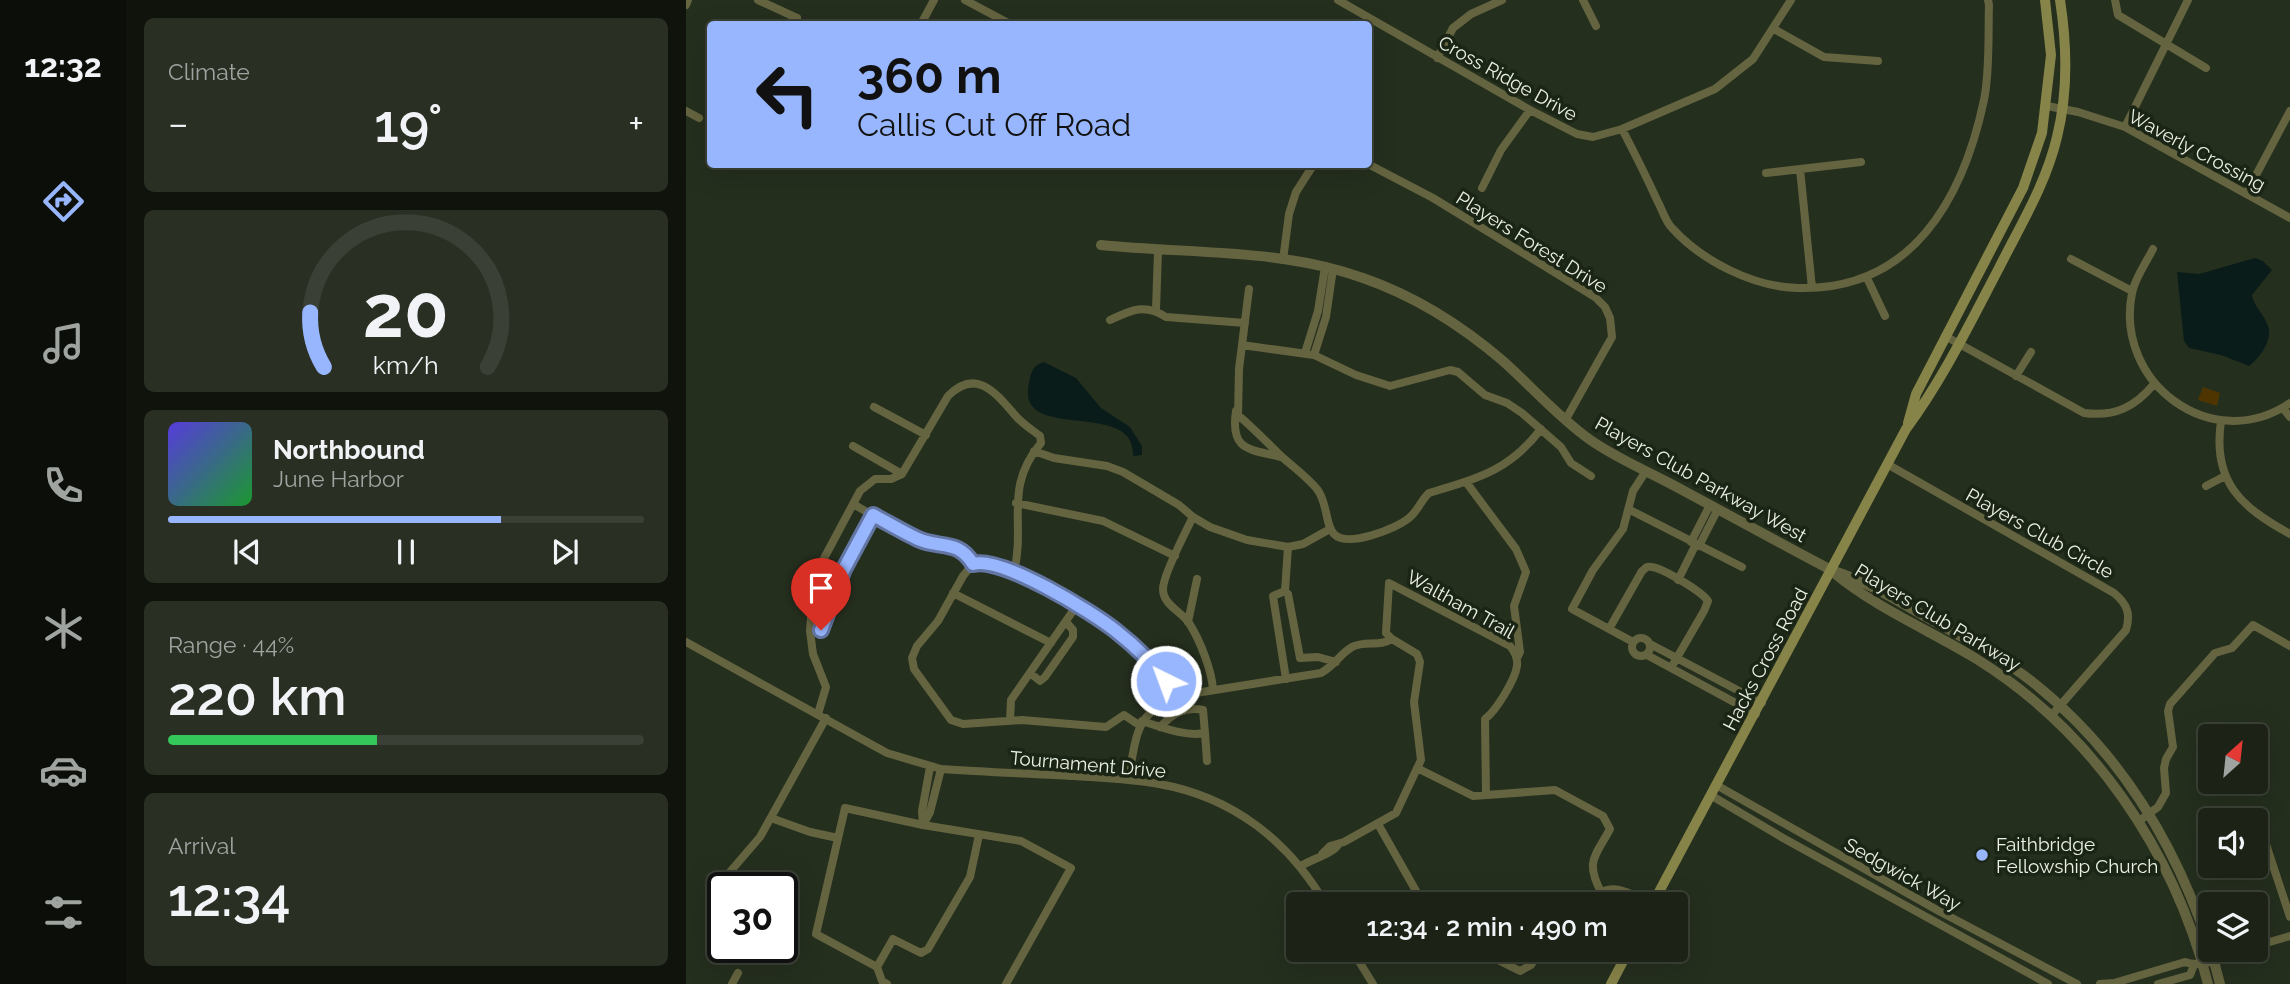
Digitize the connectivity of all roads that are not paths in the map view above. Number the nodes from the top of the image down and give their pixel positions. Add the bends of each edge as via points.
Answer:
1 (758, 0) edge
2 (934, 0) edge
3 (965, 0) edge
4 (1338, 0) edge
5 (1502, 0) edge
6 (1583, 0) edge
7 (1791, 0) edge
8 (1987, 0) edge
9 (2045, 0) edge
10 (2060, 0) edge
11 (2115, 0) edge
12 (2189, 0) edge
13 (797, 18) dead end
14 (923, 21) edge
15 (1004, 21) edge
16 (1596, 26) dead end
17 (1774, 29) junction
18 (2166, 44) junction
19 (1437, 58) junction
20 (1878, 61) dead end
21 (2206, 68) dead end
22 (2047, 107) junction
23 (2062, 109) junction
24 (1530, 110) junction
25 (686, 111) edge
26 (2290, 111) edge
27 (699, 118) dead end
28 (2125, 127) junction
29 (1622, 128) junction
30 (1861, 162) dead end
31 (1372, 166) edge
32 (1311, 168) edge
33 (1800, 169) junction
34 (1766, 173) dead end
35 (1482, 188) dead end
36 (2246, 194) junction
37 (2290, 218) edge
38 (1101, 245) dead end
39 (2152, 249) dead end
40 (1158, 251) junction
41 (2071, 259) dead end
42 (1283, 260) junction
43 (1329, 268) junction
44 (1867, 278) junction
45 (1812, 288) junction
46 (1249, 289) dead end
47 (2132, 292) junction
48 (1156, 310) junction
49 (1885, 316) dead end
50 (1110, 320) dead end
51 (1245, 323) junction
52 (1319, 325) junction
53 (1945, 336) junction
54 (1959, 344) junction
55 (1242, 345) junction
56 (2031, 352) dead end
57 (1305, 353) junction
58 (1314, 355) junction
59 (2015, 376) junction
60 (2154, 384) junction
61 (2286, 405) edge
62 (874, 407) dead end
63 (1236, 408) junction
64 (2290, 417) edge
65 (1566, 419) junction
66 (2221, 421) junction
67 (1541, 429) junction
68 (1906, 429) junction
69 (926, 435) junction
70 (853, 446) dead end
71 (1034, 451) junction
72 (1284, 458) junction
73 (1887, 464) junction
74 (1646, 471) junction
75 (902, 474) junction
76 (1591, 476) dead end
77 (2225, 476) junction
78 (1466, 482) junction
79 (2206, 486) dead end
80 (1016, 503) junction
81 (853, 504) junction
82 (1714, 507) junction
83 (1630, 510) junction
84 (873, 515) junction
85 (1194, 517) junction
86 (1330, 529) junction
87 (2290, 534) edge
88 (1695, 544) junction
89 (1288, 547) junction
90 (1175, 556) junction
91 (973, 564) junction
92 (1742, 567) dead end
93 (1831, 570) junction
94 (1014, 572) junction
95 (1197, 579) dead end
96 (1678, 580) junction
97 (1285, 591) junction
98 (953, 593) junction
99 (1077, 605) junction
100 (1066, 622) junction
101 (1188, 622) junction
102 (1609, 629) junction
103 (810, 631) junction
104 (1392, 639) junction
105 (686, 642) edge
106 (1633, 642) junction
107 (1051, 643) junction
108 (1650, 644) junction
109 (2290, 646) edge
110 (1647, 654) junction
111 (1516, 656) junction
112 (1677, 658) junction
113 (1336, 662) junction
114 (1671, 668) junction
115 (1700, 670) junction
116 (1030, 673) junction
117 (1286, 679) junction
118 (1695, 681) junction
119 (1735, 689) junction
120 (1213, 690) junction
121 (1177, 696) junction
122 (1730, 699) junction
123 (1762, 703) junction
124 (2059, 706) junction
125 (1756, 714) junction
126 (822, 716) junction
127 (2051, 716) junction
128 (1010, 720) junction
129 (1141, 723) junction
130 (1160, 727) junction
131 (1205, 733) junction
132 (1207, 761) dead end
133 (930, 767) junction
134 (1417, 768) junction
135 (941, 769) junction
136 (1128, 780) junction
137 (1715, 791) junction
138 (1486, 795) junction
139 (2150, 813) junction
140 (771, 818) junction
141 (2138, 821) junction
142 (1378, 824) junction
143 (923, 825) junction
144 (979, 835) junction
145 (838, 838) junction
146 (2268, 850) edge
147 (1301, 866) junction
148 (730, 872) edge
149 (1318, 892) edge
150 (1417, 892) edge
151 (1601, 892) joint
152 (1623, 892) edge
153 (1660, 892) edge
154 (2198, 911) edge
155 (2290, 916) edge
156 (2290, 936) edge
157 (2268, 942) edge
158 (1359, 962) edge
159 (1500, 962) edge
160 (1533, 962) edge
161 (1623, 962) edge
162 (2201, 962) edge
163 (2214, 962) edge
164 (2198, 965) junction
165 (877, 967) junction
166 (738, 973) dead end
167 (732, 984) edge
168 (887, 984) edge
169 (1006, 984) edge
170 (1373, 984) edge
171 (1611, 984) edge
172 (2048, 984) edge
173 (2077, 984) edge
174 (2100, 984) edge
175 (2158, 984) edge
176 (2208, 984) edge
177 (2220, 984) edge

1 - 13 street
2 - 14 street
3 - 15 street
4 - 19 street, Cross Ridge Drive
5 - 19 street via 1453,28
6 - 16 street
7 - 17 street, Cross Ridge Drive
8 - 44 street via 1985,97 1973,144 1951,197 1935,225 1906,254
9 - 22 main road, Hacks Cross Road via 2051,55
10 - 23 main road, Hacks Cross Road via 2066,55
11 - 18 street via 2118,15
12 - 18 street
17 - 20 street via 1824,57
17 - 29 street, Cross Ridge Drive via 1753,60 1715,89
18 - 21 street
18 - 28 street
19 - 24 street, Cross Ridge Drive
22 - 23 street, Waverly Crossing
22 - 53 main road, Hacks Cross Road via 2023,188
23 - 28 street, Waverly Crossing
23 - 54 main road, Hacks Cross Road via 2037,194
24 - 29 street, Cross Ridge Drive via 1585,136
24 - 35 street via 1501,150
25 - 27 street
26 - 36 street
28 - 36 street, Waverly Crossing
29 - 45 street via 1671,227 1702,254 1779,288
30 - 33 street
31 - 65 street, Players Forest Drive via 1605,307 1612,337
32 - 42 street via 1289,214
33 - 34 street
33 - 45 street
36 - 37 street, Waverly Crossing
38 - 40 street, Players Club Parkway West
39 - 47 street
40 - 42 street, Players Club Parkway West
40 - 48 street
41 - 47 street
42 - 43 street, Players Club Parkway West
43 - 52 street
43 - 65 street, Players Club Parkway West via 1433,309 1503,362
44 - 45 street
44 - 49 street
46 - 51 street
47 - 60 street via 2135,346
48 - 50 street via 1128,311
48 - 51 street via 1166,317
51 - 55 street
52 - 57 street
52 - 58 street
53 - 54 street
53 - 68 main road, Hacks Cross Road via 1916,394
54 - 59 street
54 - 68 main road, Hacks Cross Road
55 - 57 street
55 - 63 street
56 - 59 street
57 - 58 street
58 - 67 street via 1390,386 1450,370 1458,372 1475,388 1507,403
59 - 60 street via 2084,413 2099,415 2129,408
60 - 66 street via 2177,403
61 - 64 street
61 - 66 street via 2255,418
62 - 69 street
63 - 72 street
63 - 72 street via 1234,427 1241,446
65 - 74 street, Players Club Parkway West via 1589,440
66 - 77 street
67 - 76 street via 1562,447 1571,463
67 - 78 street via 1512,460
68 - 73 main road, Hacks Cross Road
69 - 71 street via 948,396 969,383 988,387 1040,436 1041,443
69 - 75 street
70 - 75 street
71 - 80 street
71 - 85 street via 1123,472
72 - 86 street via 1319,492
73 - 93 main road, Hacks Cross Road
73 - 124 street, Players Club Circle via 2126,604 2130,618 2126,630
74 - 82 street, Players Club Parkway West
74 - 83 street via 1636,486
75 - 81 street via 867,483
77 - 79 street
77 - 87 street via 2250,510
78 - 86 street via 1429,493 1408,520 1361,538 1343,539
78 - 111 street via 1516,549 1526,572 1514,606 1521,652
80 - 90 street via 1103,521
80 - 94 street via 1018,556
81 - 84 street
81 - 103 street via 814,577
82 - 88 street
82 - 93 street, Players Club Parkway West
83 - 88 street
83 - 102 street via 1572,610
84 - 91 street via 922,541 954,546
84 - 103 street via 844,569 823,626
85 - 89 street via 1247,540
85 - 90 street
86 - 89 street
88 - 92 street
88 - 96 street
89 - 97 street
90 - 101 street via 1163,588 1169,604
91 - 94 street via 985,562
91 - 98 street
93 - 123 main road, Hacks Cross Road
93 - 124 street, Players Club Parkway via 1860,579 1981,648
93 - 127 street, Players Club Parkway via 1853,589 2022,689
94 - 99 street
95 - 101 street
96 - 102 street via 1647,567
96 - 112 street via 1708,601
97 - 113 street via 1300,658
97 - 117 street via 1273,597
98 - 107 street
98 - 128 street via 915,651 914,669 955,722
99 - 100 street
99 - 121 street via 1115,630 1154,665
100 - 107 street
100 - 116 street via 1073,637 1045,677 1040,681
101 - 120 street via 1212,676
102 - 106 street
103 - 126 street via 826,687
104 - 111 street, Waltham Trail via 1386,633 1389,583 1510,646
104 - 113 street via 1353,646
104 - 134 street via 1417,654 1420,662 1414,702 1421,760
105 - 126 street, Tournament Drive
106 - 108 street via 1643,638
106 - 110 street via 1635,655
107 - 116 street
108 - 110 street
108 - 112 street
109 - 139 street via 2253,625 2232,648 2215,653 2170,704 2173,747 2164,768 2166,793
110 - 114 street
111 - 138 street via 1517,670 1485,719
112 - 114 street
112 - 115 street
113 - 117 street via 1321,673
114 - 118 street
115 - 118 street
115 - 119 street
116 - 128 street via 1011,700
117 - 120 street
118 - 122 street
119 - 122 street
119 - 123 street
120 - 121 street
121 - 129 street via 1158,704
122 - 125 street
123 - 125 main road, Hacks Cross Road
124 - 127 street, Players Club Circle
124 - 139 street, Players Club Parkway via 2116,766
125 - 137 main road, Hacks Cross Road
126 - 133 street, Tournament Drive via 887,753
126 - 140 street
127 - 141 street, Players Club Parkway via 2099,766
128 - 129 street via 1106,727 1124,715
129 - 130 street
129 - 136 street
130 - 131 street
130 - 131 street via 1180,710 1196,709 1203,710
131 - 132 street
133 - 135 street, Tournament Drive
133 - 143 street
134 - 138 street via 1473,796
134 - 142 street via 1396,813
135 - 136 street, Tournament Drive
135 - 143 street
136 - 147 street, Tournament Drive via 1183,789 1219,803 1278,841
137 - 153 main road, Hacks Cross Road
137 - 172 street, Sedgwick Way via 1792,844
137 - 173 street, Sedgwick Way
138 - 151 street via 1555,790 1603,816 1609,829 1591,865
139 - 141 street
139 - 154 street, Players Club Parkway
140 - 145 street
140 - 148 street
141 - 164 street, Players Club Parkway via 2185,910
142 - 147 street via 1329,846
142 - 150 street
143 - 144 street
143 - 145 street via 845,808
144 - 165 street via 970,877 928,949 921,953 892,939
144 - 169 street via 1021,841 1071,868
145 - 165 street via 816,934
146 - 155 street
147 - 149 street, Tournament Drive
151 - 152 street
156 - 157 street
158 - 170 street
159 - 160 street via 1517,971
161 - 171 main road
162 - 164 street
163 - 177 street, Players Club Parkway
164 - 174 street via 2185,962
164 - 175 street via 2190,975
164 - 176 street, Players Club Parkway
165 - 168 street
166 - 167 street

